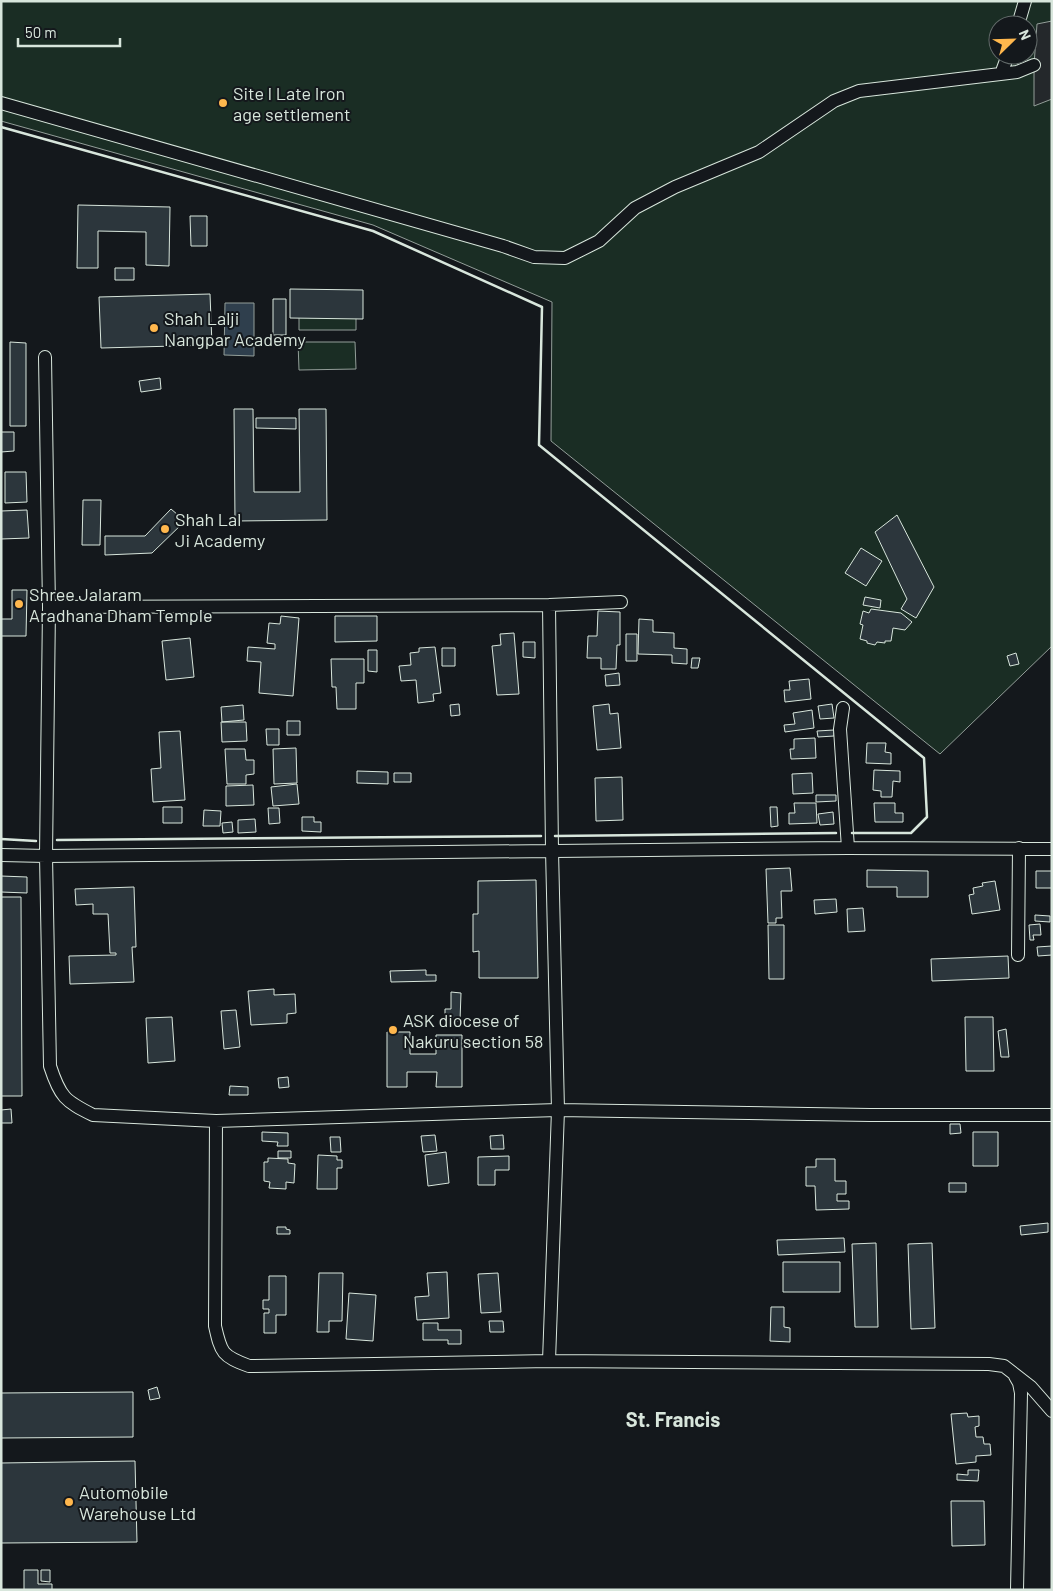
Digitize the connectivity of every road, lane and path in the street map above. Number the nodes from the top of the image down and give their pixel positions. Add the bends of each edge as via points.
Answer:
1 (1025, 1) edge
2 (1021, 15) edge
3 (1004, 65) edge
4 (1034, 65) dead end
5 (1001, 74) junction
6 (1, 103) edge
7 (45, 357) dead end
8 (621, 602) dead end
9 (549, 605) junction
10 (50, 607) junction
11 (843, 708) dead end
12 (848, 848) junction
13 (1019, 848) junction
14 (1052, 848) edge
15 (552, 850) junction
16 (1, 855) edge
17 (46, 856) junction
18 (1018, 955) dead end
19 (558, 1110) junction
20 (1052, 1115) edge
21 (216, 1121) junction
22 (549, 1361) junction
23 (1014, 1374) junction
24 (1052, 1411) edge
25 (1017, 1590) edge

1 - 2 street
3 - 5 street
4 - 5 street
5 - 6 street via 859,91 834,100 759,152 634,208 599,241 565,258 534,257
7 - 10 street
8 - 9 street
9 - 10 street
9 - 15 street
10 - 17 street
11 - 12 street via 840,729
12 - 13 street
12 - 15 street
13 - 14 street
13 - 18 street
15 - 17 street
15 - 19 street
16 - 17 street
17 - 21 street via 50,1066 63,1097 94,1115
19 - 20 street
19 - 21 street
19 - 22 street
21 - 22 street via 215,1326 220,1349 230,1360 249,1366
22 - 23 street via 989,1364 1004,1366
23 - 24 street via 1031,1387
23 - 25 street via 1021,1393

